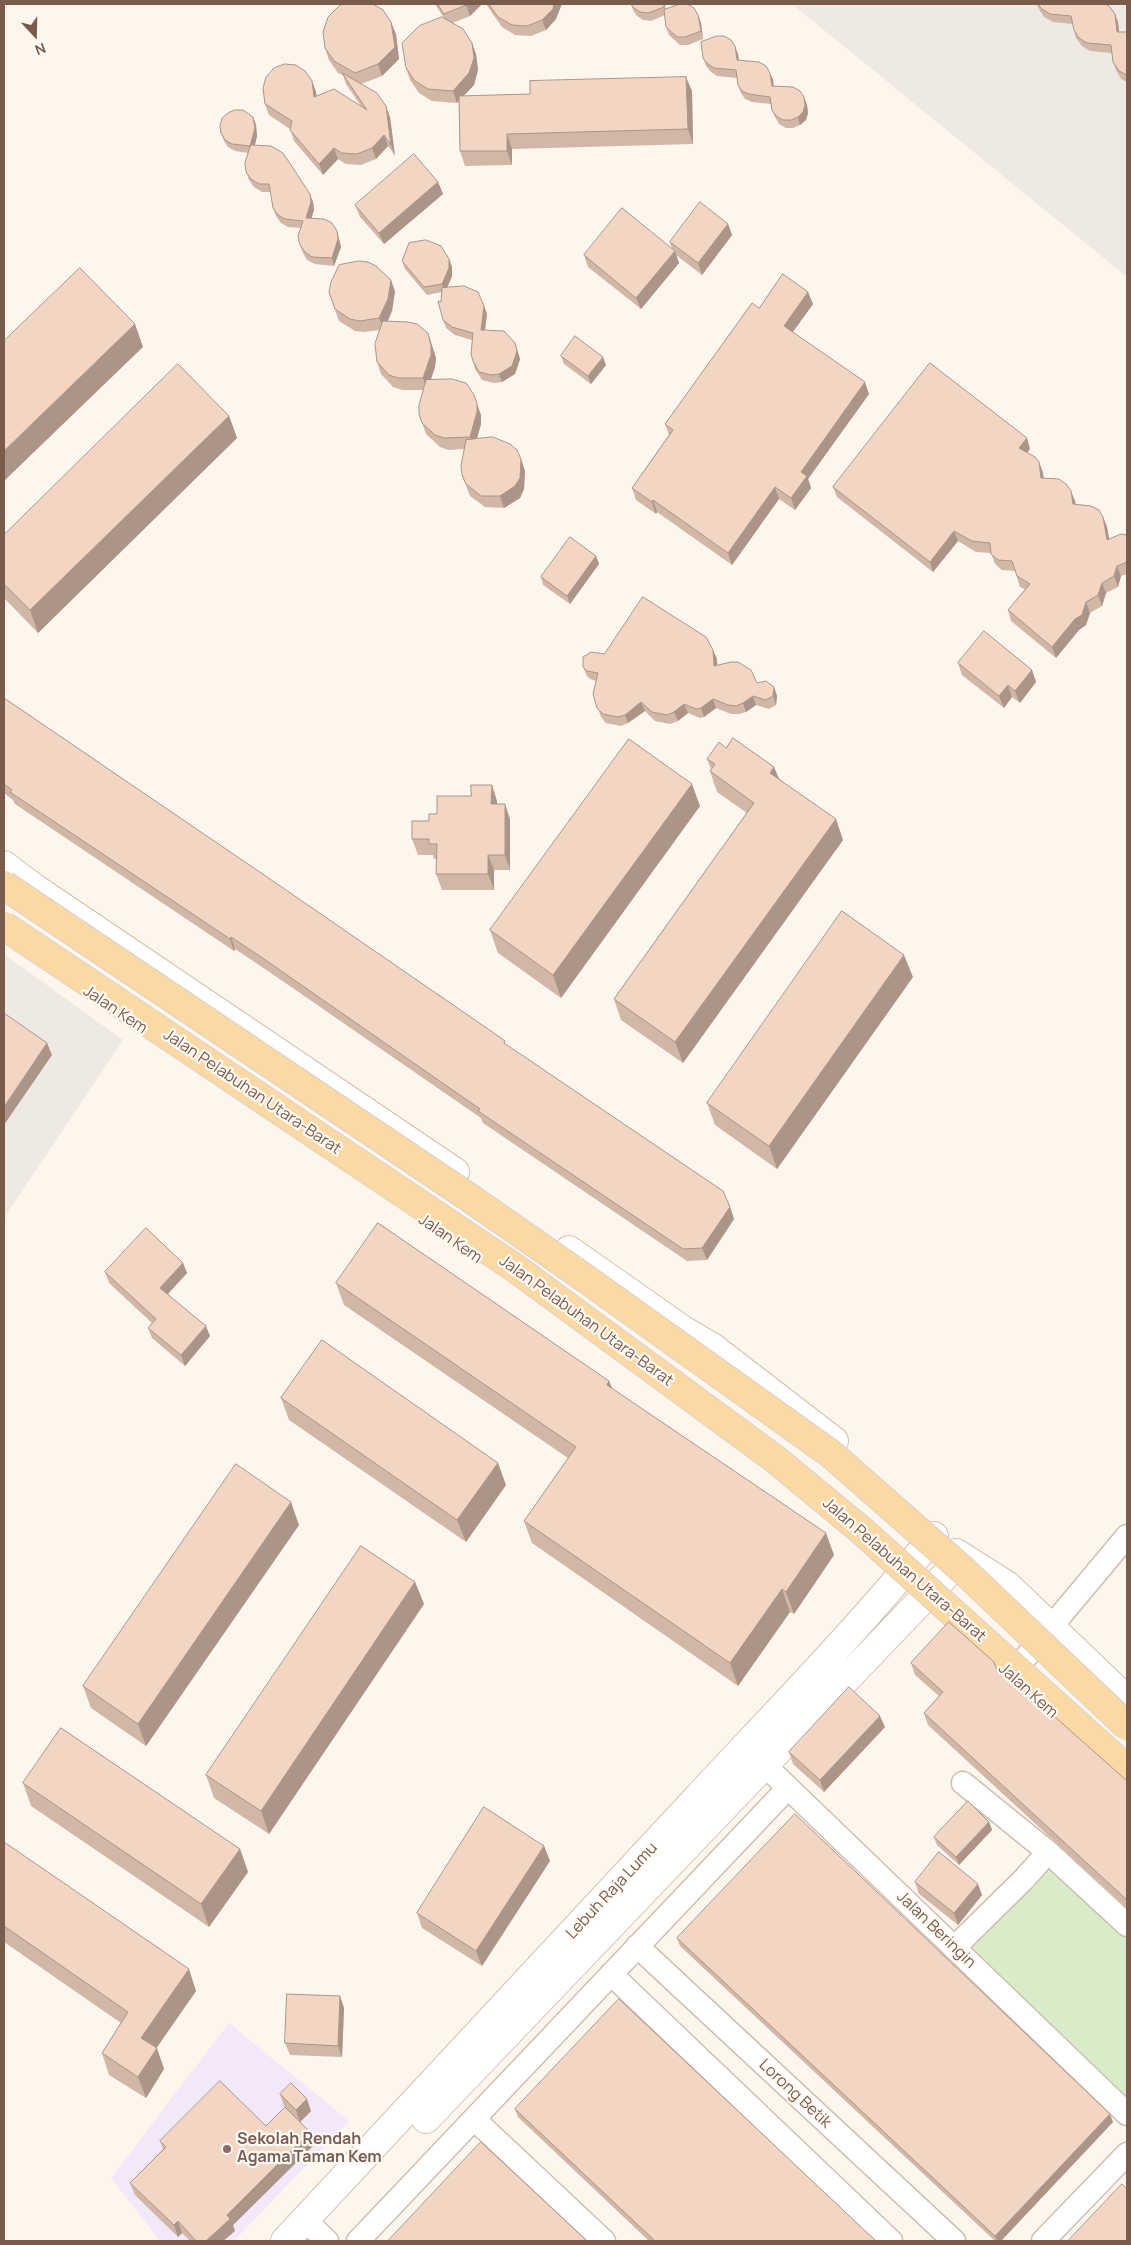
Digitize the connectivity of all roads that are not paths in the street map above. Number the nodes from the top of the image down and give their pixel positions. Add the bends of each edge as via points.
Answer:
1 (4, 865) edge
2 (4, 885) edge
3 (4, 926) edge
4 (4, 936) edge
5 (934, 1536) junction
6 (1127, 1536) edge
7 (962, 1558) junction
8 (900, 1577) junction
9 (925, 1598) junction
10 (1052, 1626) junction
11 (1012, 1675) junction
12 (1127, 1700) edge
13 (1127, 1726) edge
14 (745, 1746) junction
15 (765, 1766) junction
16 (1127, 1769) edge
17 (1127, 1781) edge
18 (963, 1783) dead end
19 (788, 1788) junction
20 (1048, 1852) junction
21 (1127, 1926) edge
22 (636, 1946) junction
23 (954, 1948) junction
24 (611, 1974) junction
25 (1127, 2114) edge
26 (474, 2119) junction
27 (1127, 2154) edge
28 (315, 2234) edge
29 (285, 2241) edge
30 (358, 2241) edge
31 (604, 2241) edge
32 (891, 2241) edge
33 (954, 2241) edge
34 (1043, 2241) edge

1 - 5 street via 712,1347 837,1443
2 - 13 main road, Jalan Pelabuhan Utara-Barat, bridge via 467,1196 830,1454 963,1570
3 - 16 main road, Jalan Pelabuhan Utara-Barat, bridge via 515,1268 775,1459 868,1537
4 - 8 street, Jalan Kem via 657,1382 793,1482
5 - 7 street
5 - 8 street, Lebuh Raja Lumu
6 - 10 street
7 - 9 street, Lebuh Raja Lumu
7 - 10 street via 1008,1586
8 - 9 street, Jalan Kem
8 - 14 street, Lebuh Raja Lumu
9 - 11 street, Jalan Kem
9 - 15 street, Lebuh Raja Lumu
10 - 11 street
10 - 12 street
11 - 17 street, Jalan Kem
14 - 15 street, Jalan Beringin
14 - 28 street, Lebuh Raja Lumu via 445,2072
15 - 19 street, Jalan Beringin
15 - 28 street, Lebuh Raja Lumu
18 - 20 street
19 - 22 street
19 - 23 street, Jalan Beringin
20 - 21 street
20 - 23 street
22 - 24 street
22 - 33 street, Lorong Betik
23 - 25 street, Jalan Beringin
24 - 26 street
24 - 32 street
26 - 30 street
26 - 31 street
27 - 34 street
28 - 29 street, Lebuh Raja Lumu

